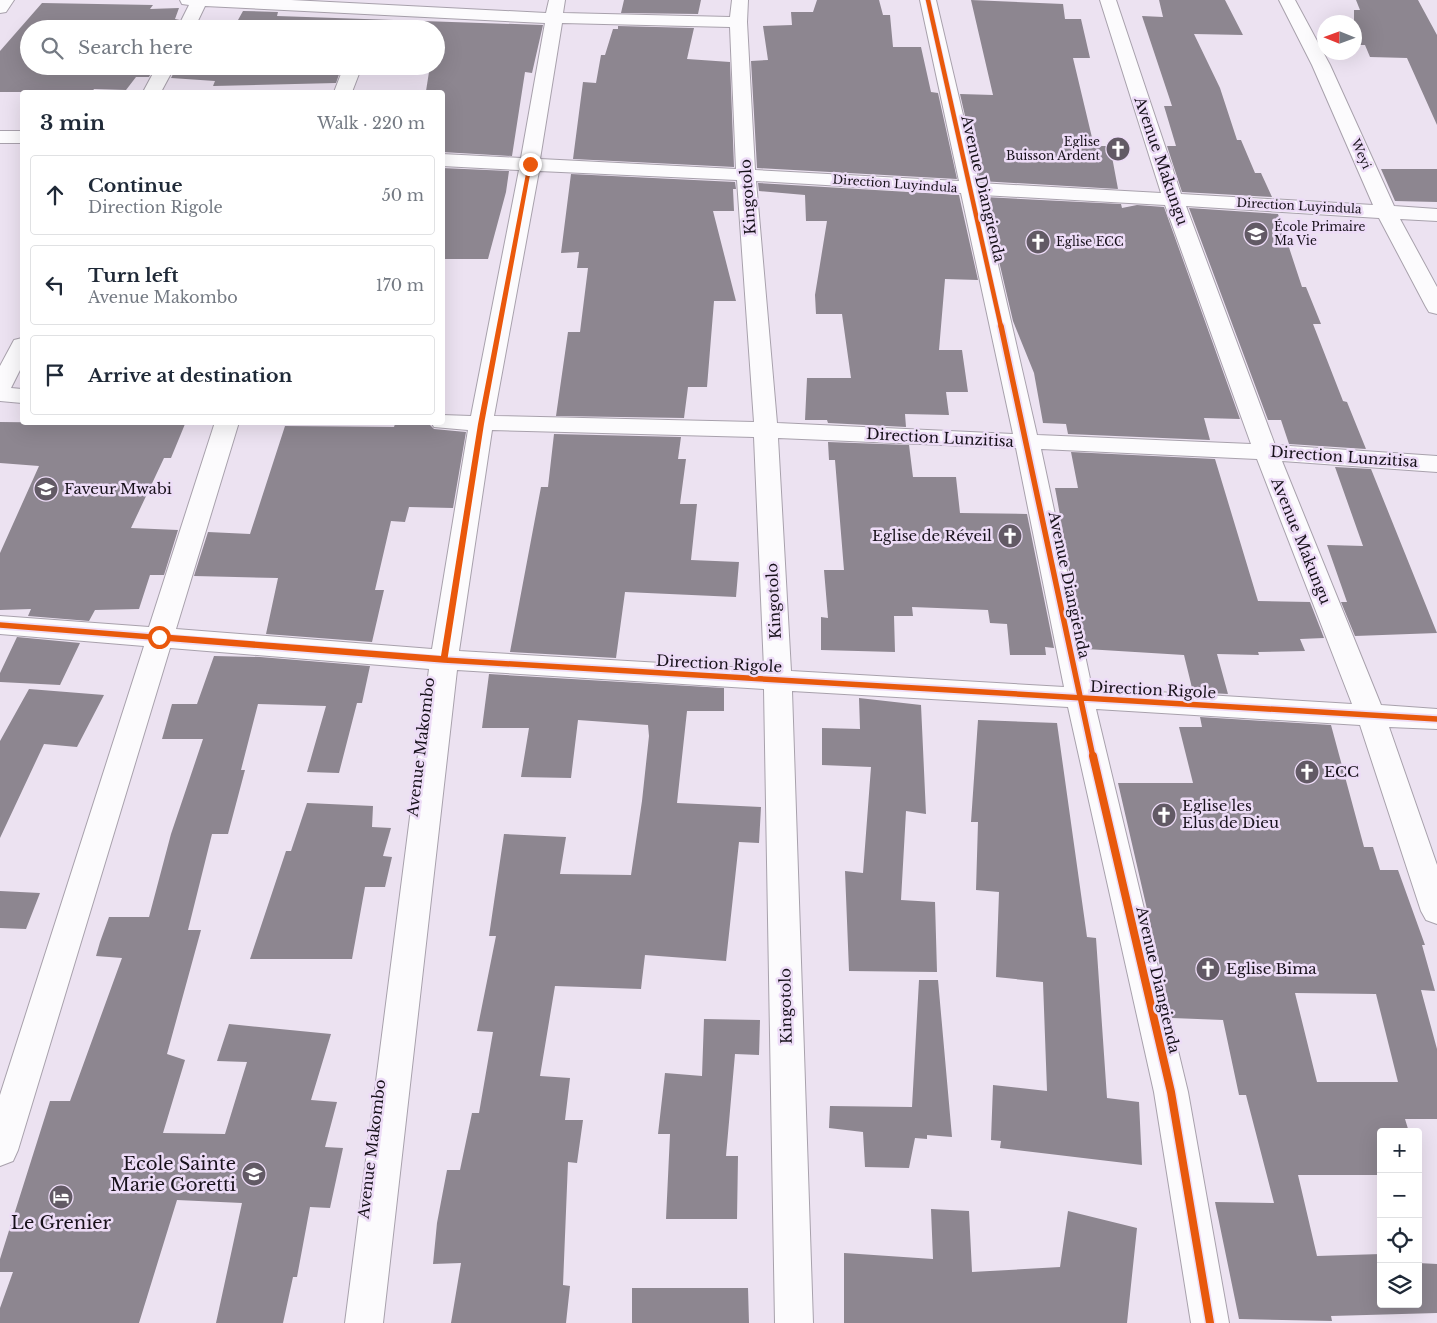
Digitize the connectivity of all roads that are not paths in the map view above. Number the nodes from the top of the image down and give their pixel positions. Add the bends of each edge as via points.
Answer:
1 (6, 0) edge
2 (188, 0) edge
3 (200, 0) edge
4 (928, 0) edge
5 (1108, 0) edge
6 (1287, 0) edge
7 (375, 5) edge
8 (0, 8) edge
9 (556, 9) edge
10 (739, 11) edge
11 (190, 20) edge
12 (369, 20) edge
13 (161, 75) edge
14 (350, 75) edge
15 (153, 90) edge
16 (344, 90) edge
17 (0, 136) edge
18 (20, 137) edge
19 (445, 160) edge
20 (530, 164) junction
21 (746, 174) junction
22 (970, 188) junction
23 (1173, 199) junction
24 (1386, 211) junction
25 (1437, 215) edge
26 (1437, 308) edge
27 (20, 348) edge
28 (0, 388) edge
29 (0, 394) edge
30 (20, 396) edge
31 (445, 422) edge
32 (481, 424) junction
33 (226, 425) edge
34 (766, 430) junction
35 (1027, 442) junction
36 (1266, 452) junction
37 (1437, 464) edge
38 (0, 625) edge
39 (159, 637) junction
40 (444, 660) junction
41 (778, 680) junction
42 (1080, 699) junction
43 (1371, 715) junction
44 (1437, 719) edge
45 (1437, 911) edge
46 (0, 1150) edge
47 (364, 1323) edge
48 (794, 1323) edge
49 (1210, 1323) edge

1 - 8 street
2 - 3 street
3 - 7 street
3 - 11 street
4 - 22 street, Avenue Diangienda
5 - 23 street, Avenue Makungu
6 - 24 street, Weyi via 1321,65
7 - 9 street
7 - 12 street
9 - 10 street
9 - 20 street, Avenue Makombo
10 - 21 street, Kingotolo
13 - 15 street
14 - 16 street
17 - 18 street
19 - 20 street, Direction Luyindula
20 - 21 street, Direction Luyindula
20 - 32 street, Avenue Makombo
21 - 22 street, Direction Luyindula
21 - 34 street, Kingotolo
22 - 23 street, Direction Luyindula
22 - 35 street, Avenue Diangienda
23 - 24 street, Direction Luyindula
23 - 36 street, Avenue Makungu
24 - 25 street, Direction Luyindula
24 - 26 street, Weyi
27 - 28 street
29 - 30 street
31 - 32 street, Direction Lunzitisa
32 - 34 street, Direction Lunzitisa
32 - 40 street, Avenue Makombo
33 - 39 street
34 - 35 street, Direction Lunzitisa
34 - 41 street, Kingotolo
35 - 36 street, Direction Lunzitisa
35 - 42 street, Avenue Diangienda
36 - 37 street, Direction Lunzitisa
36 - 43 street, Avenue Makungu
38 - 39 street, Direction Rigole
39 - 40 street, Direction Rigole
39 - 46 street
40 - 41 street, Direction Rigole
40 - 47 street, Avenue Makombo
41 - 42 street, Direction Rigole
41 - 48 street, Kingotolo
42 - 43 street, Direction Rigole
42 - 49 street, Avenue Diangienda via 1170,1092
43 - 44 street, Direction Rigole
43 - 45 street, Avenue Makungu

